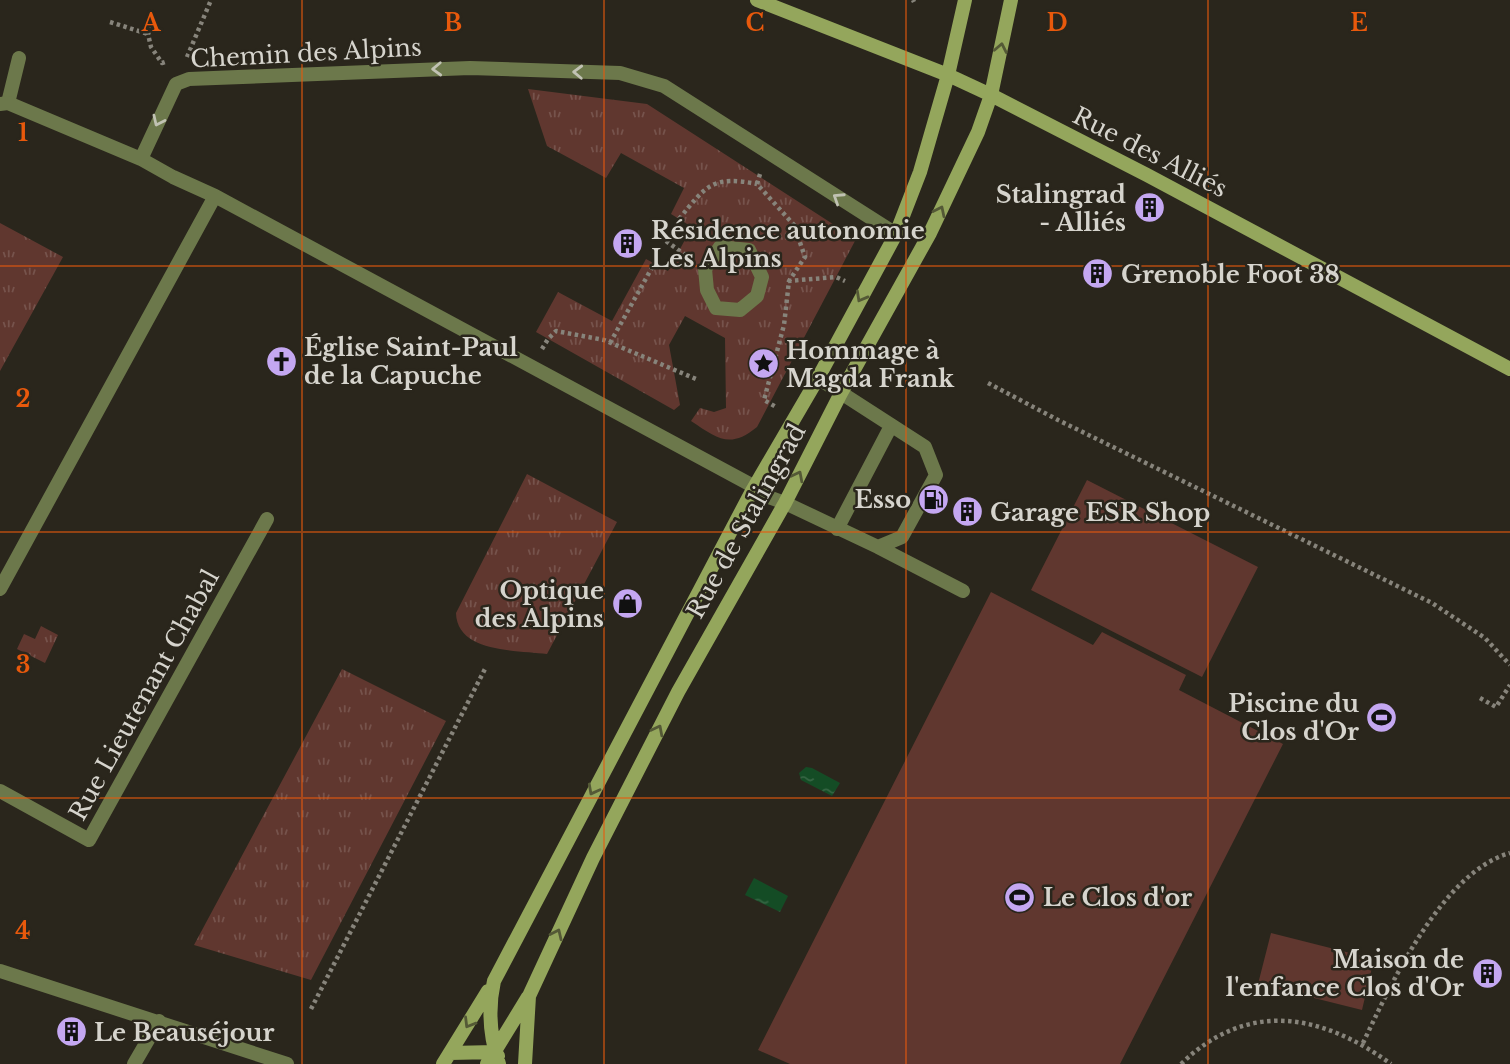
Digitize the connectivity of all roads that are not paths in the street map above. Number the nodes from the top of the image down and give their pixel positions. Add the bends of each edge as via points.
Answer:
1 (757, 0) edge
2 (965, 0) edge
3 (1011, 0) edge
4 (19, 58) dead end
5 (948, 75) junction
6 (991, 95) junction
7 (4, 103) edge
8 (141, 159) junction
9 (215, 196) junction
10 (896, 234) junction
11 (716, 308) joint
12 (1510, 369) edge
13 (818, 378) junction
14 (842, 393) junction
15 (891, 426) junction
16 (754, 489) junction
17 (785, 503) junction
18 (267, 519) dead end
19 (837, 529) junction
20 (878, 547) junction
21 (0, 589) edge
22 (963, 591) dead end
23 (0, 791) edge
24 (0, 971) edge
25 (494, 981) junction
26 (529, 996) junction
27 (159, 1021) junction
28 (447, 1059) edge
29 (493, 1060) edge
30 (134, 1064) edge
31 (287, 1064) edge
32 (507, 1064) edge
33 (525, 1064) edge

1 - 5 street, Rue des Alliés
2 - 5 street, Rue de Stalingrad
6 -> 3 street, Rue de Stalingrad
4 - 7 street
5 - 6 street, Rue des Alliés
5 - 10 street, Rue de Stalingrad via 920,172
6 - 12 street, Rue des Alliés
14 -> 6 street, Rue de Stalingrad via 930,233
7 - 8 street
8 - 9 street
10 -> 8 street, Chemin des Alpins via 664,86 620,74 470,68 189,79 176,84
9 - 16 street
9 - 21 street
10 -> 13 street, Rue de Stalingrad
11 - 11 street via 740,310 757,296 762,276 749,250 720,247 705,269 707,290
13 - 14 street
13 - 16 street, Rue de Stalingrad
14 - 15 street
17 -> 14 street, Rue de Stalingrad
15 - 19 street
15 - 20 street via 925,447 936,475 902,537
16 - 17 street
16 -> 25 street, Rue de Stalingrad
17 - 19 street
26 -> 17 street, Rue de Stalingrad via 678,692
18 - 23 street, Rue Lieutenant Chabal via 89,840
19 - 20 street
20 - 22 street
24 - 27 street
25 -> 28 street
25 - 29 street, Rue de Stalingrad via 488,1004
26 - 29 street
26 - 33 street, Rue de Stalingrad
27 - 30 street
27 - 31 street
28 - 29 street
29 - 32 street

